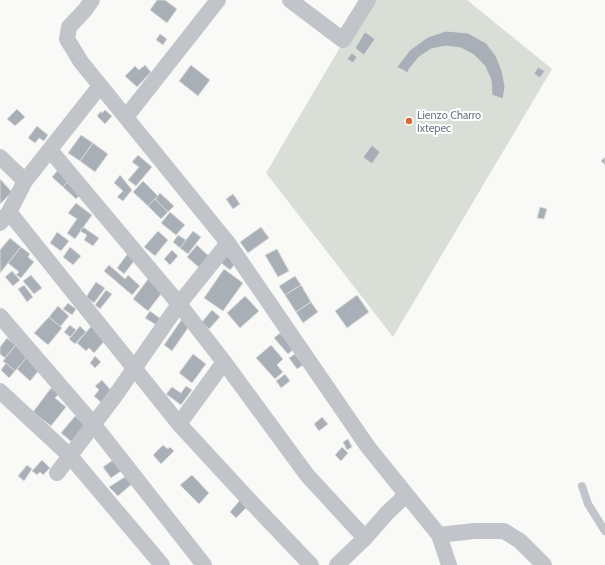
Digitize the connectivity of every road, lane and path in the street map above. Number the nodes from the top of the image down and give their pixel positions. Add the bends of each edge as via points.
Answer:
1 (92, 0) edge
2 (218, 0) edge
3 (290, 0) edge
4 (368, 0) edge
5 (100, 86) junction
6 (126, 118) junction
7 (50, 150) junction
8 (0, 156) edge
9 (25, 181) junction
10 (4, 217) edge
11 (228, 244) junction
12 (179, 304) junction
13 (0, 316) edge
14 (224, 362) junction
15 (135, 367) junction
16 (0, 391) edge
17 (179, 424) junction
18 (94, 425) junction
19 (70, 456) junction
20 (57, 473) dead end
21 (582, 486) dead end
22 (406, 495) junction
23 (605, 531) edge
24 (439, 535) junction
25 (365, 538) junction
26 (162, 565) edge
27 (204, 565) edge
28 (311, 565) edge
29 (337, 565) edge
30 (449, 565) edge
31 (544, 565) edge

1 - 5 street via 69,27 67,39
2 - 6 street
3 - 4 street via 343,40
5 - 6 street
5 - 7 street
6 - 11 street
7 - 9 street
7 - 12 street
8 - 9 street
9 - 10 street
10 - 15 street
11 - 12 street
11 - 22 street via 359,434
12 - 14 street
12 - 15 street
13 - 18 street
14 - 17 street
14 - 25 street via 307,475
15 - 17 street
15 - 18 street
16 - 19 street
17 - 28 street
18 - 19 street
18 - 27 street
19 - 20 street
19 - 26 street
21 - 23 lane via 588,504
22 - 24 street
22 - 25 street
24 - 30 street
24 - 31 street via 504,531 520,541
25 - 29 street

